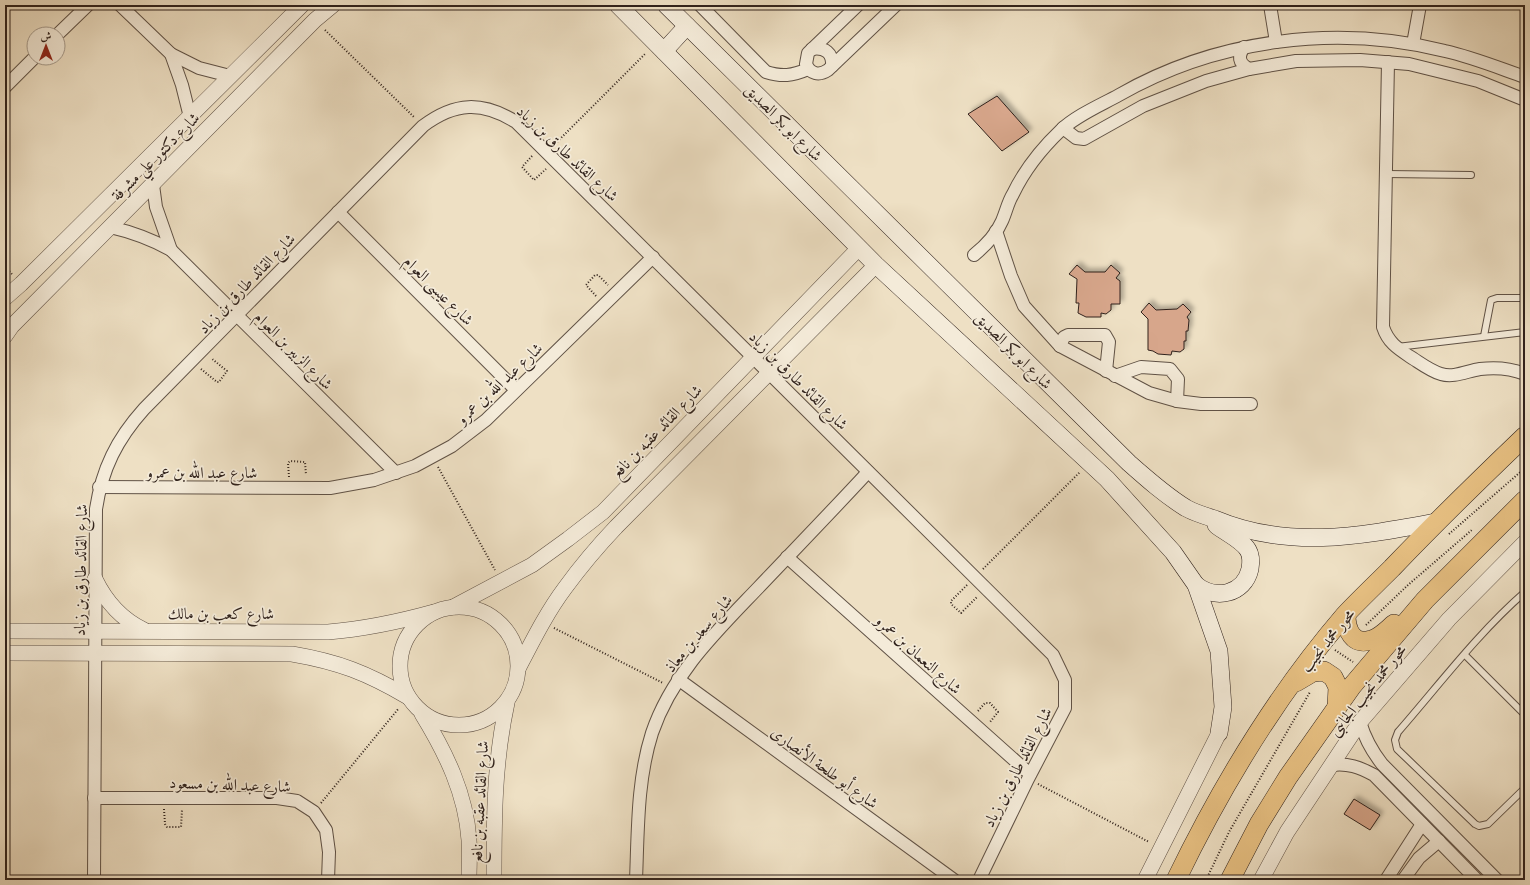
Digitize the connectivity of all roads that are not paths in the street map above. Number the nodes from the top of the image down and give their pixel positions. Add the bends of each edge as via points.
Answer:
1 (88, 5) edge
2 (120, 5) edge
3 (302, 5) edge
4 (334, 5) edge
5 (618, 5) edge
6 (666, 5) edge
7 (700, 5) edge
8 (858, 5) edge
9 (896, 5) edge
10 (1270, 5) edge
11 (1420, 5) edge
12 (66, 26) edge
13 (687, 26) junction
14 (1276, 42) junction
15 (1413, 44) junction
16 (1250, 46) junction
17 (660, 47) junction
18 (812, 49) junction
19 (1442, 50) junction
20 (171, 54) junction
21 (1388, 62) junction
22 (26, 66) edge
23 (832, 66) junction
24 (1254, 68) junction
25 (808, 69) junction
26 (1435, 70) junction
27 (230, 76) junction
28 (1525, 77) edge
29 (5, 87) edge
30 (1525, 100) edge
31 (190, 117) junction
32 (1063, 128) junction
33 (162, 144) junction
34 (178, 159) junction
35 (1386, 174) junction
36 (1471, 175) dead end
37 (153, 185) junction
38 (338, 212) junction
39 (110, 227) junction
40 (996, 231) junction
41 (859, 248) junction
42 (171, 250) junction
43 (974, 255) dead end
44 (653, 257) junction
45 (876, 265) junction
46 (5, 298) edge
47 (1525, 298) edge
48 (237, 315) junction
49 (1525, 332) edge
50 (5, 336) edge
51 (1484, 336) junction
52 (1060, 346) junction
53 (1396, 347) junction
54 (753, 357) junction
55 (769, 372) junction
56 (1111, 374) junction
57 (1525, 374) edge
58 (516, 390) junction
59 (1177, 401) junction
60 (1251, 404) dead end
61 (1525, 436) edge
62 (868, 472) junction
63 (396, 473) junction
64 (100, 487) junction
65 (1525, 500) edge
66 (1204, 515) junction
67 (1442, 528) junction
68 (1525, 542) edge
69 (788, 557) junction
70 (95, 579) junction
71 (1196, 585) junction
72 (1525, 592) edge
73 (1425, 600) junction
74 (453, 607) junction
75 (434, 612) junction
76 (1346, 615) junction
77 (95, 630) junction
78 (5, 631) edge
79 (147, 631) junction
80 (95, 652) junction
81 (5, 653) edge
82 (1465, 654) junction
83 (519, 667) junction
84 (675, 683) junction
85 (1292, 685) junction
86 (408, 697) junction
87 (507, 703) junction
88 (1337, 707) junction
89 (420, 712) junction
90 (1525, 715) edge
91 (1360, 722) junction
92 (1219, 733) joint
93 (1332, 765) junction
94 (1029, 777) junction
95 (1524, 790) edge
96 (94, 798) junction
97 (1422, 824) junction
98 (1439, 841) junction
99 (94, 880) edge
100 (328, 880) edge
101 (469, 880) edge
102 (494, 880) edge
103 (636, 880) edge
104 (954, 880) edge
105 (979, 880) edge
106 (1145, 880) edge
107 (1176, 880) edge
108 (1230, 880) edge
109 (1261, 880) edge
110 (1386, 880) edge
111 (1403, 880) edge
112 (1477, 880) edge
113 (1497, 880) edge

1 - 12 street
2 - 20 street
3 - 27 street, شارع دكتور علي مشرفة
4 - 34 street, شارع دكتور علي مشرفة via 315,20
5 - 17 main road, شارع ابو بكر الصديق
6 - 13 main road, شارع ابو بكر الصديق
7 - 25 street via 766,72 780,76 793,75
8 - 18 street
9 - 23 street
10 - 14 street
11 - 15 street
13 - 17 main road
13 - 66 main road, شارع ابو بكر الصديق via 1129,463 1160,490 1188,509
14 - 15 street via 1334,38
14 - 16 street
15 - 19 street
16 - 24 street via 1260,49 1263,55 1262,62
16 - 24 street via 1240,53 1240,60 1243,66
16 - 32 street via 1192,61 1141,82
17 - 41 main road, شارع ابو بكر الصديق
18 - 23 street via 825,50 830,54
18 - 25 street via 806,58
19 - 26 street via 1449,57 1448,63 1444,68
19 - 26 street via 1432,52 1428,57 1428,63
19 - 28 street
20 - 27 street via 199,68
20 - 31 street
21 - 24 street via 1296,61
21 - 26 street
21 - 35 street
22 - 29 street
23 - 25 street via 818,74
24 - 32 street via 1206,81 1143,106 1084,139 1076,138
26 - 30 street via 1478,81
27 - 31 street, شارع دكتور علي مشرفة
31 - 33 street, شارع دكتور علي مشرفة
32 - 40 street via 1041,150 1025,172
33 - 34 street
33 - 46 street, شارع دكتور علي مشرفة
34 - 37 street, شارع دكتور علي مشرفة
35 - 36 lane
35 - 53 street via 1383,327 1390,342
37 - 39 street, شارع دكتور علي مشرفة
37 - 42 street, شارع الزبير بن العوام via 160,222
38 - 44 street, شارع القائد طارق بن زياد via 436,115 469,106 486,108 502,113 516,122
38 - 48 street, شارع القائد طارق بن زياد
38 - 58 street, شارع عيسى العوام
39 - 42 street, شارع الزبير بن العوام via 138,235
39 - 50 street, شارع دكتور علي مشرفة
40 - 43 street via 988,244
40 - 52 street via 1024,306
41 - 45 main road, شارع ابو بكر الصديق
41 - 54 street, شارع القائد عقبه بن نافع
42 - 48 street, شارع الزبير بن العوام
44 - 54 street, شارع القائد طارق بن زياد
44 - 58 street, شارع عبد الله بن عمرو
45 - 55 street
45 - 71 main road, شارع ابو بكر الصديق via 1107,479 1173,552
47 - 51 lane via 1491,300
48 - 63 street, شارع الزبير بن العوام
48 - 64 street, شارع القائد طارق بن زياد via 132,423 121,437
49 - 51 lane
51 - 53 lane
52 - 56 street
52 - 56 street via 1064,337 1068,335 1105,335 1109,342
53 - 57 street via 1434,371 1451,376 1498,368 1512,369
54 - 55 street, شارع القائد طارق بن زياد
54 - 74 street, شارع القائد عقبه بن نافع via 603,512 532,565
55 - 62 street, شارع القائد طارق بن زياد
55 - 83 street via 594,552 565,588
56 - 59 street via 1149,393
56 - 59 street via 1141,367 1170,369 1178,379
58 - 63 street, شارع عبد الله بن عمرو via 469,434 433,457
59 - 60 street via 1201,404
61 - 67 main road, محور محمد نجيب
62 - 69 street, شارع سعد بن معاذ
62 - 94 street, شارع القائد طارق بن زياد via 1053,655 1065,680 1065,708
63 - 64 street, شارع عبد الله بن عمرو via 330,488
64 - 70 street, شارع القائد طارق بن زياد via 96,509
65 - 73 main road
66 - 67 main road, شارع ابو بكر الصديق via 1247,530 1286,537 1319,538
66 - 71 main road via 1242,543 1248,550 1250,564 1243,583 1231,592 1210,593
67 - 76 main road, محور محمد نجيب
68 - 91 street, محور محمد نجيب الجانبى via 1449,619
69 - 84 street, شارع سعد بن معاذ via 704,646
69 - 94 street, شارع النعمان بن عمرو
70 - 77 street, شارع القائد طارق بن زياد
70 - 79 street via 112,607 128,621
71 - 92 main road, شارع ابو بكر الصديق via 1219,651 1223,707
72 - 82 lane
73 - 76 main road via 1372,640 1364,642 1349,633
73 - 88 main road
74 - 75 street
74 - 83 street via 473,608 492,616 506,630 516,647
75 - 79 street, شارع كعب بن مالك via 364,629 328,632
75 - 86 street via 417,624 405,640 400,659 400,679
76 - 85 main road, محور محمد نجيب
77 - 78 street, شارع كعب بن مالك
77 - 79 street, شارع كعب بن مالك
77 - 80 street, شارع القائد طارق بن زياد
80 - 81 street
80 - 86 street via 292,654 352,668
80 - 96 street, شارع القائد طارق بن زياد
82 - 90 lane
82 - 95 lane via 1398,732 1395,745 1475,824 1488,824
83 - 87 street via 516,686
84 - 103 street, شارع سعد بن معاذ via 661,710 641,781
84 - 104 street, شارع أبو طلحة الأنصارى
85 - 88 main road via 1313,672 1324,671 1333,677 1338,687
85 - 107 main road, محور محمد نجيب via 1218,798
86 - 89 street
87 - 89 street via 492,716 475,724 456,726 437,722
87 - 102 street, شارع القائد عقبه بن نافع via 496,770
88 - 108 main road via 1288,777
89 - 101 street, شارع القائد عقبه بن نافع via 438,740 453,772 464,806 469,840
91 - 93 street, محور محمد نجيب الجانبى
91 - 113 street via 1372,751 1382,764
92 - 106 street
93 - 97 street via 1344,763 1360,767 1374,775
93 - 109 street, محور محمد نجيب الجانبى via 1287,832
94 - 105 street, شارع القائد طارق بن زياد
96 - 99 street, شارع القائد طارق بن زياد
96 - 100 street, شارع عبد الله بن مسعود via 277,798 297,801 314,812 326,830
97 - 98 street
97 - 110 street
98 - 111 street via 1419,858
98 - 112 street

